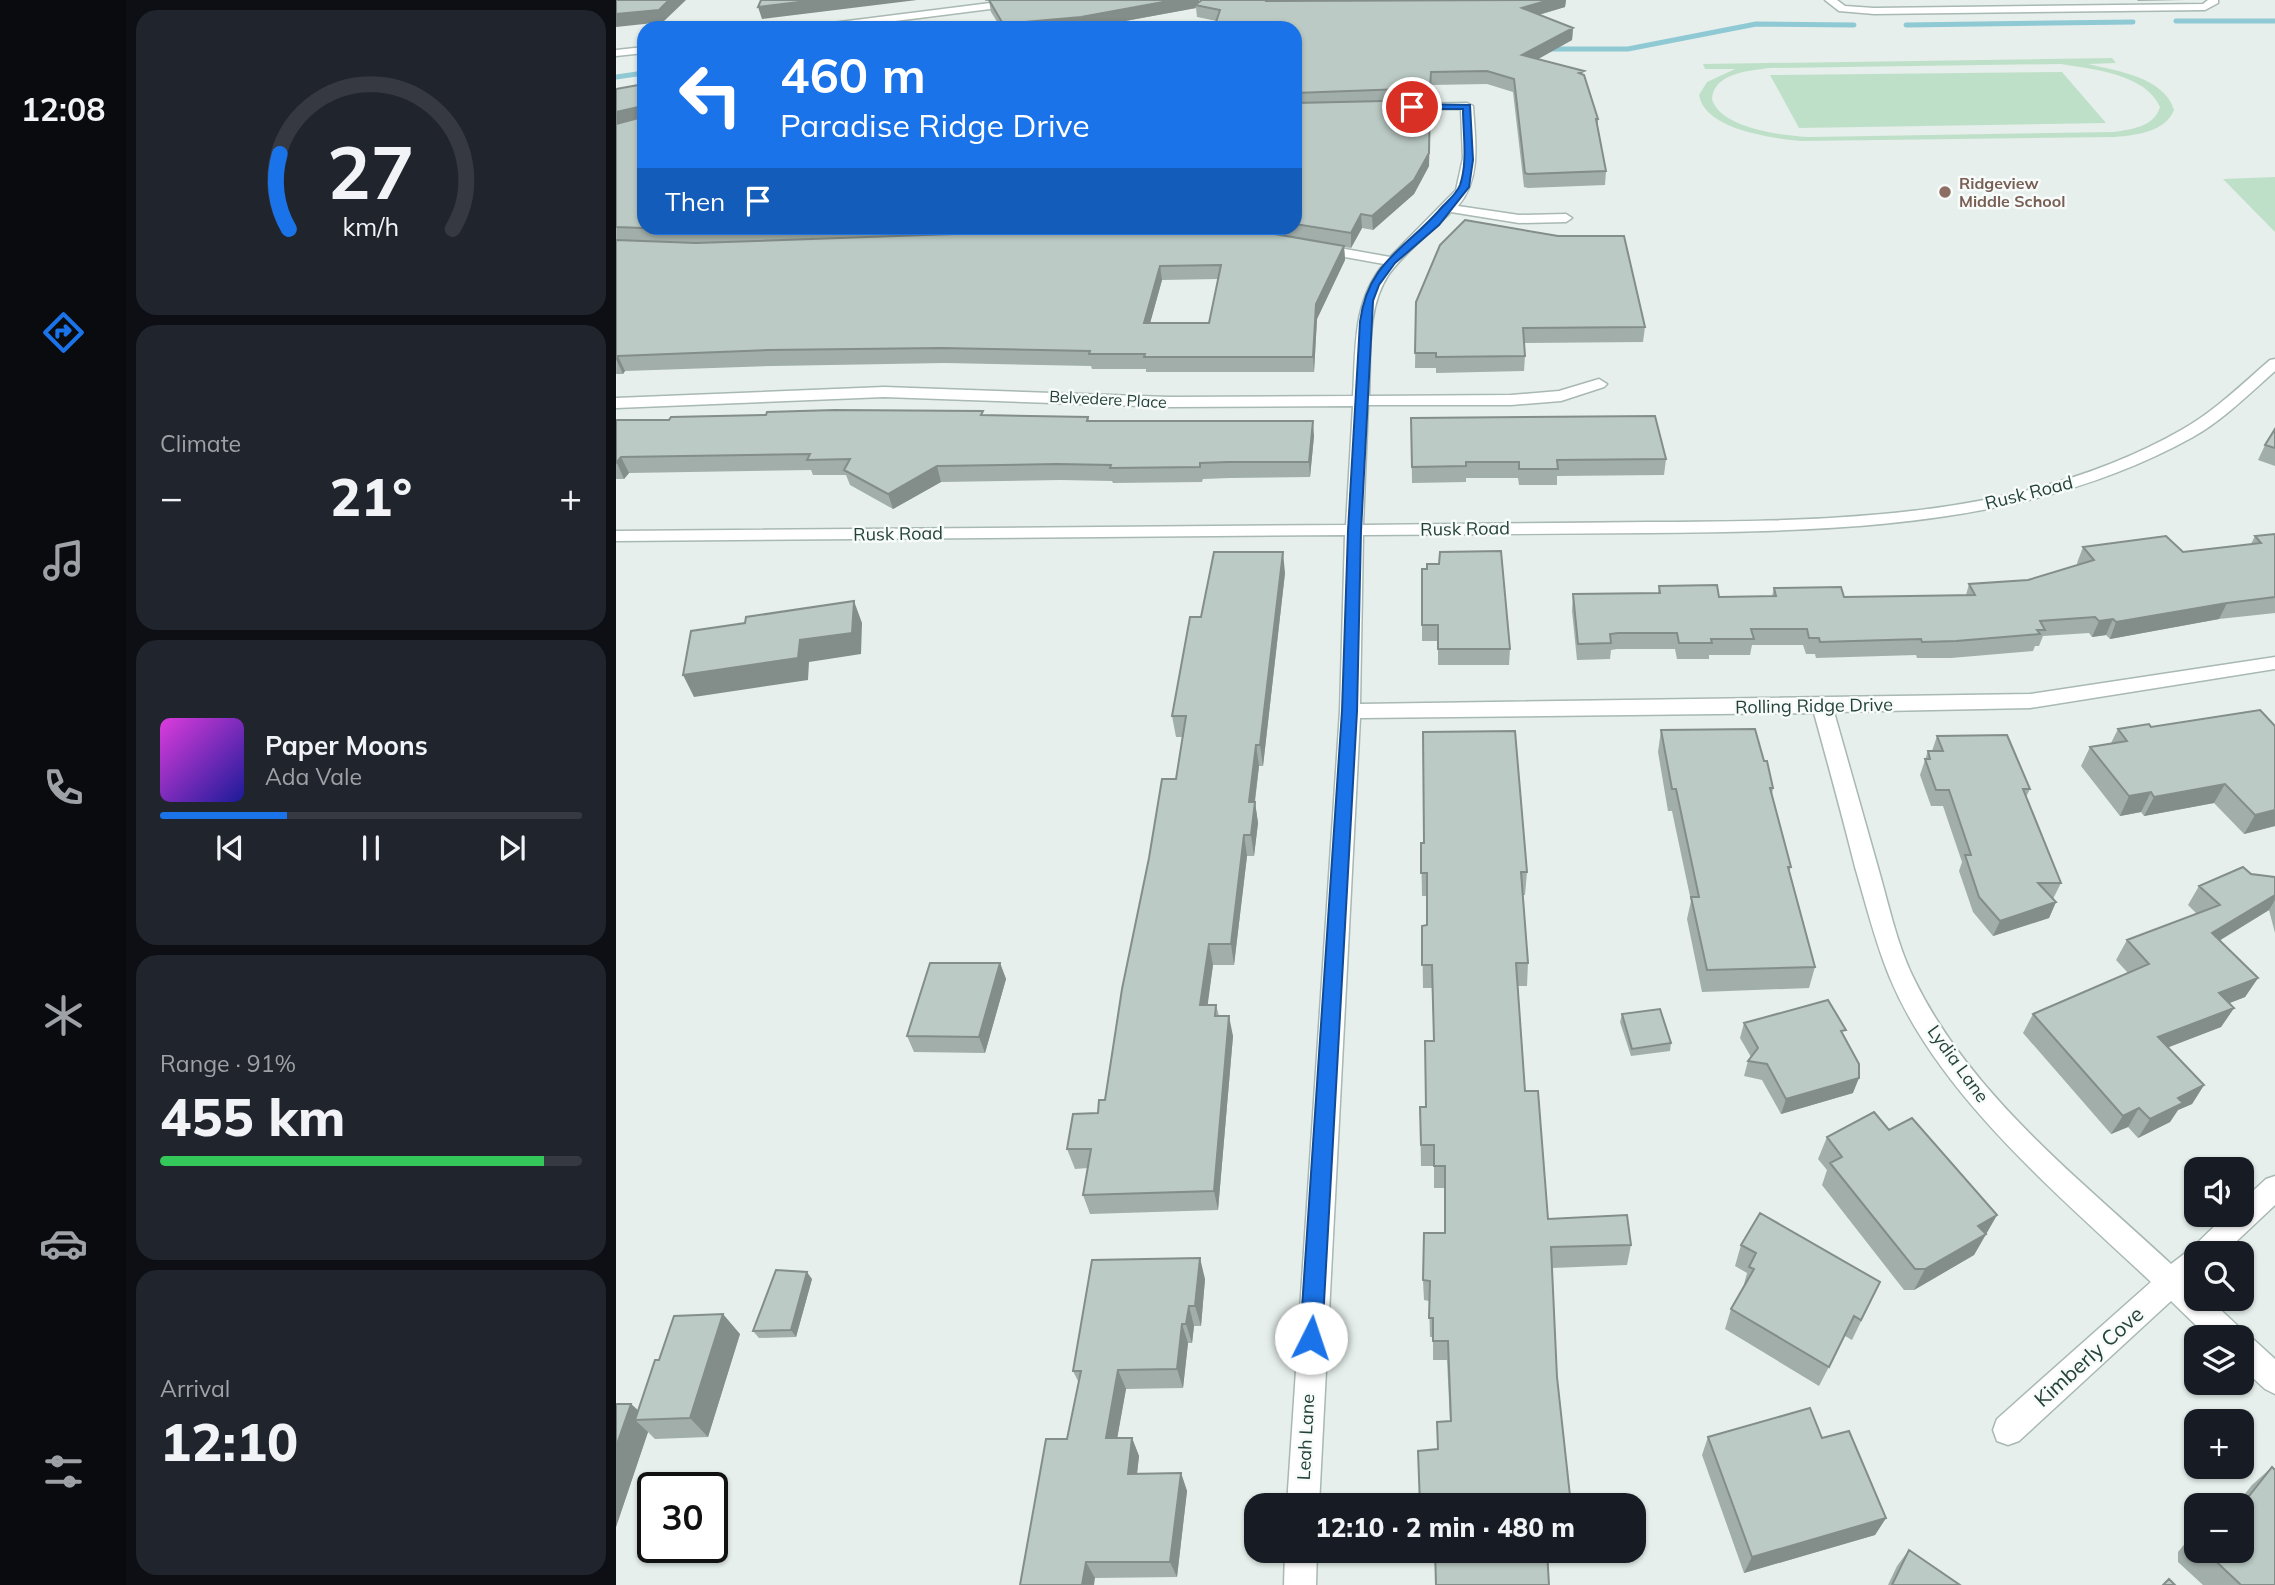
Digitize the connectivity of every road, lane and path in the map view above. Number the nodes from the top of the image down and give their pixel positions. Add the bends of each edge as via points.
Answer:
1 (1038, 0) edge
2 (1272, 0) edge
3 (1342, 0) edge
4 (1393, 0) edge
5 (1830, 0) edge
6 (2213, 0) edge
7 (872, 21) edge
8 (637, 51) edge
9 (616, 53) edge
10 (1384, 107) edge
11 (1448, 208) junction
12 (1566, 218) dead end
13 (1309, 247) edge
14 (1391, 261) junction
15 (2271, 372) edge
16 (1599, 384) dead end
17 (1361, 402) junction
18 (616, 403) edge
19 (1354, 531) junction
20 (616, 536) edge
21 (2275, 663) edge
22 (1822, 706) junction
23 (1350, 711) junction
24 (2275, 1188) edge
25 (2217, 1241) edge
26 (2184, 1271) edge
27 (2170, 1283) junction
28 (2216, 1325) edge
29 (2254, 1359) edge
30 (2275, 1378) edge
31 (2008, 1430) dead end
32 (1304, 1493) edge
33 (1301, 1563) edge
34 (1300, 1585) edge

1 - 7 street
2 - 3 street
3 - 4 street
5 - 6 street via 1843,9 1874,11 2205,7
8 - 9 street
10 - 11 street, Leah Lane via 1467,106 1464,187
11 - 12 street via 1520,219
11 - 14 street, Leah Lane
13 - 14 street
14 - 17 street, Leah Lane via 1368,301
15 - 19 street, Rusk Road via 2222,410 2152,453 2057,488 1957,509 1821,524
16 - 17 street, Belvedere Place via 1540,399
17 - 18 street, Belvedere Place via 1170,402 884,392
17 - 19 street, Leah Lane
19 - 20 street, Rusk Road
19 - 23 street, Leah Lane
21 - 22 street, Rolling Ridge Drive via 2030,701
22 - 23 street, Rolling Ridge Drive
22 - 27 street, Lydia Lane via 1884,930 1902,979 1931,1030 2014,1135
23 - 32 street, Leah Lane
24 - 25 street
26 - 27 street, Kimberly Cove
27 - 28 street, Lydia Lane
27 - 31 street, Kimberly Cove
29 - 30 street
33 - 34 street

